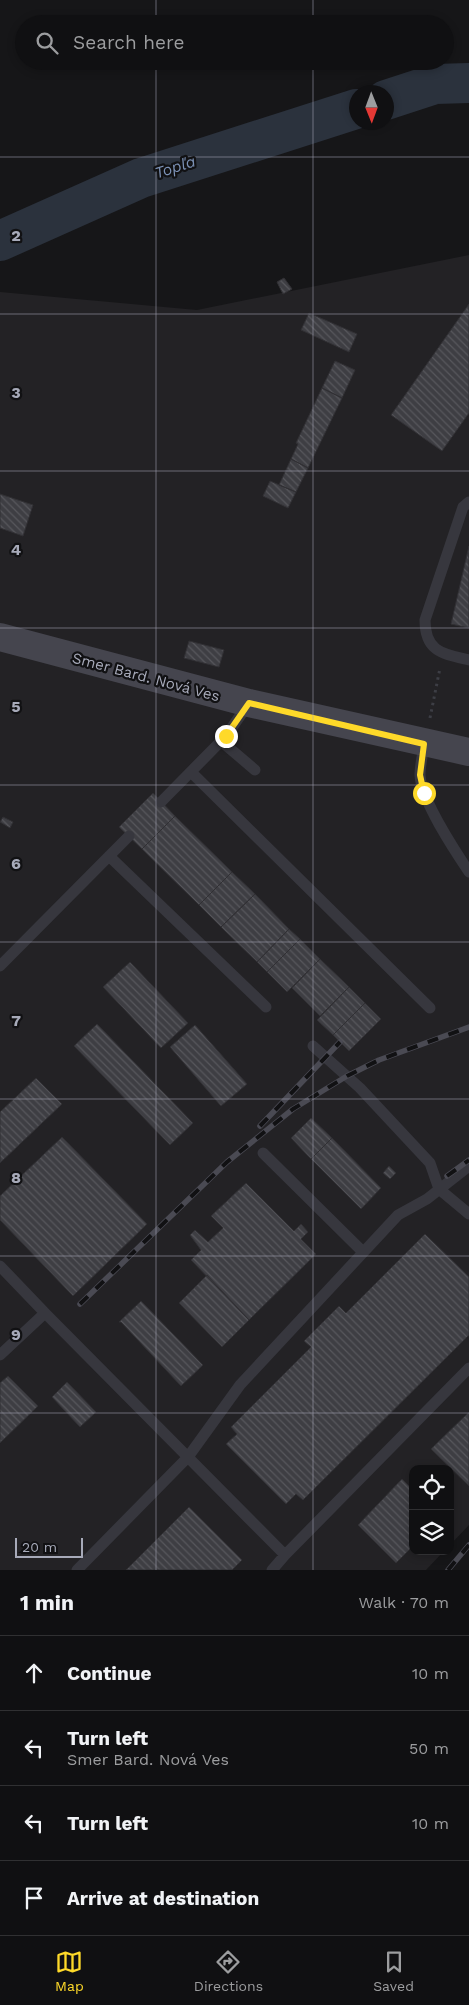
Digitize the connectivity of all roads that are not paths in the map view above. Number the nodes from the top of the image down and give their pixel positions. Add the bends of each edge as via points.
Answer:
1 (469, 502) edge
2 (0, 637) edge
3 (469, 660) edge
4 (249, 703) junction
5 (427, 733) junction
6 (220, 742) junction
7 (469, 752) edge
8 (255, 770) dead end
9 (191, 772) junction
10 (161, 802) dead end
11 (129, 836) dead end
12 (109, 856) junction
13 (469, 872) edge
14 (0, 966) edge
15 (266, 1007) dead end
16 (430, 1008) dead end
17 (313, 1046) dead end
18 (264, 1153) dead end
19 (469, 1166) edge
20 (440, 1189) junction
21 (469, 1214) edge
22 (363, 1252) junction
23 (0, 1266) edge
24 (46, 1313) junction
25 (0, 1355) edge
26 (469, 1368) edge
27 (188, 1457) junction
28 (285, 1555) junction
29 (77, 1570) edge
30 (272, 1570) edge

1 - 3 lane via 463,507 425,620 425,634 432,646 443,654
2 - 4 street, Smer Bard. Nová Ves
4 - 5 street, Smer Bard. Nová Ves
4 - 6 lane
5 - 7 street, Smer Bard. Nová Ves
5 - 13 lane via 420,775 424,793
6 - 8 lane
6 - 9 lane
9 - 10 lane
9 - 16 lane
11 - 12 lane
12 - 14 lane
12 - 15 lane
17 - 20 lane via 360,1088 430,1163
18 - 22 lane
19 - 20 lane
20 - 21 lane
20 - 22 lane via 427,1200 398,1214
22 - 27 lane via 240,1385
23 - 24 lane
24 - 25 lane
24 - 27 lane
26 - 28 lane
27 - 28 lane
27 - 29 lane
28 - 30 lane

